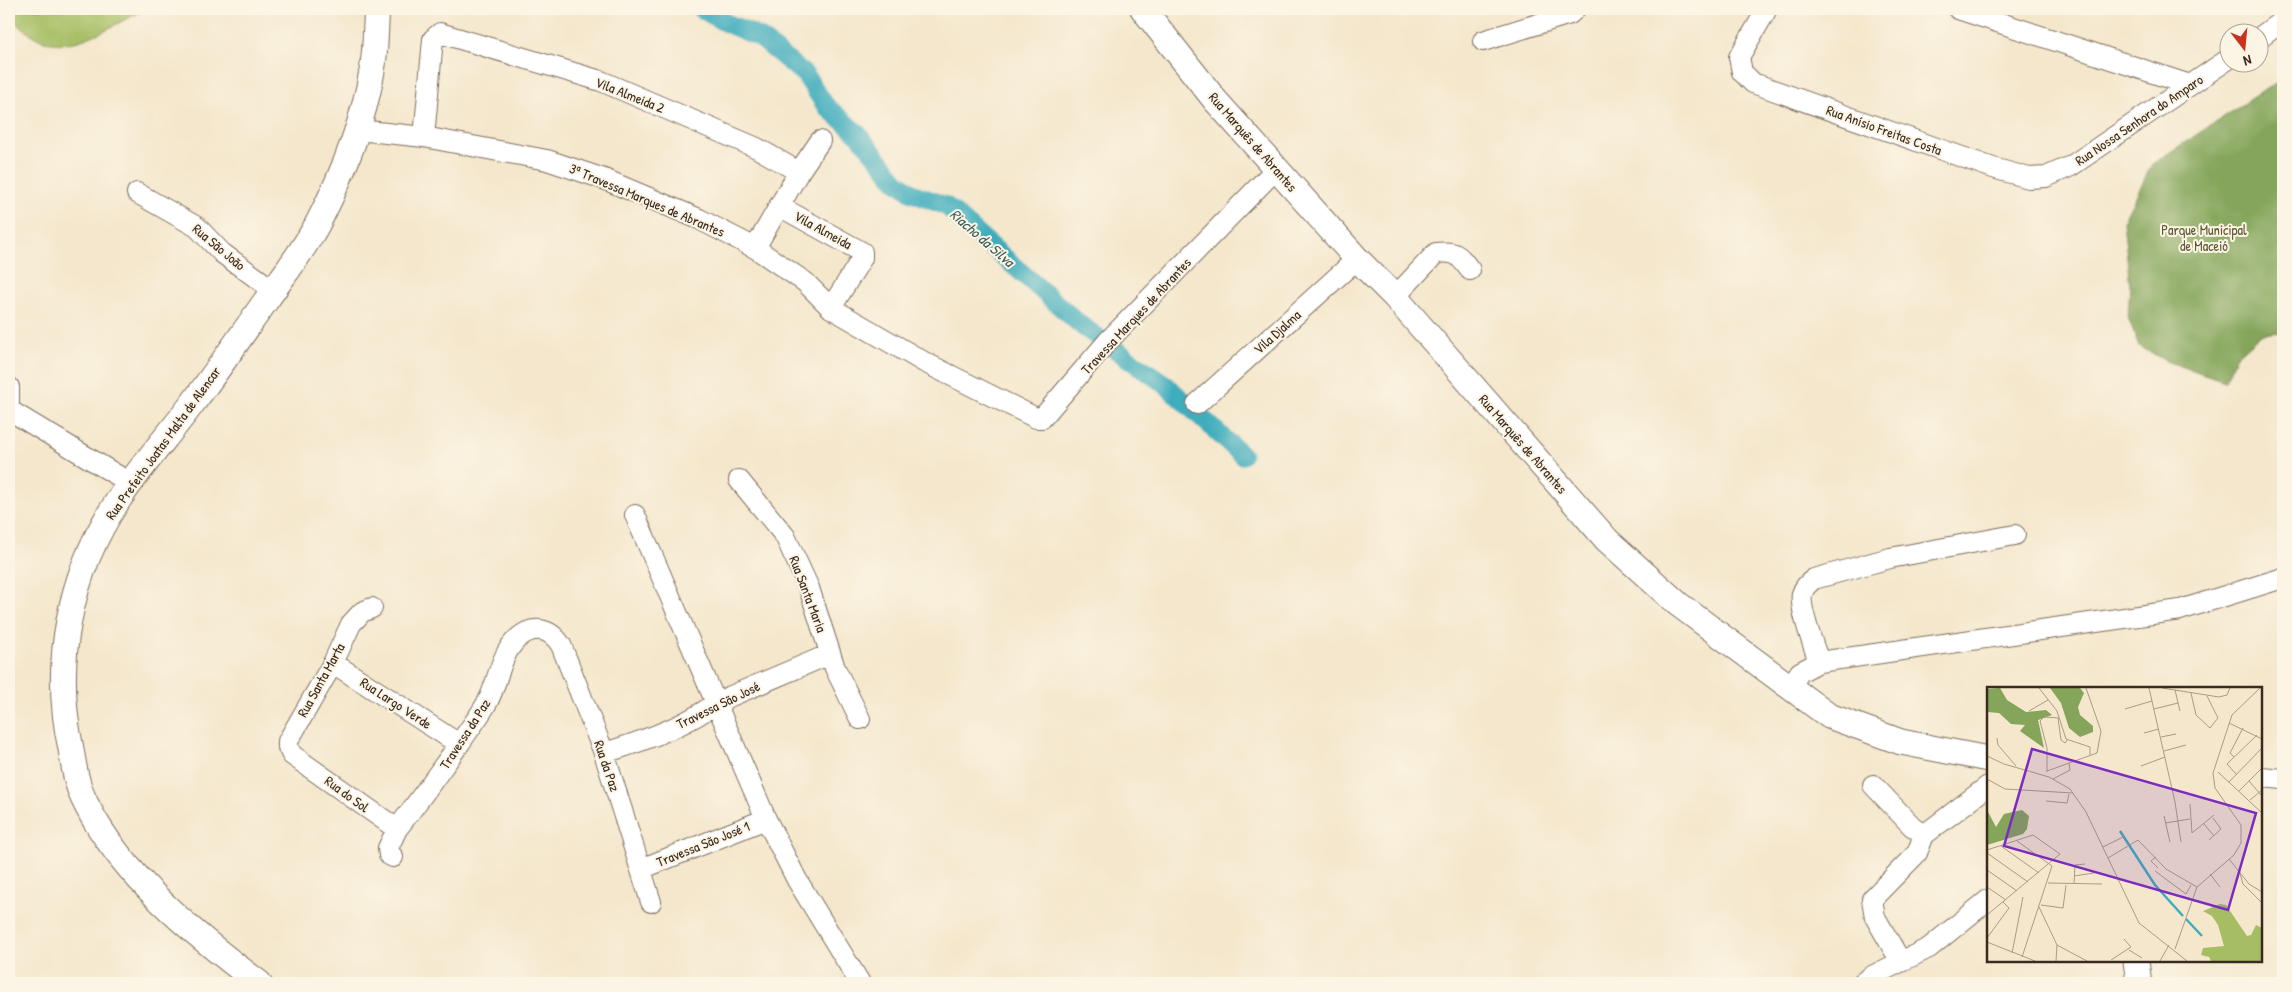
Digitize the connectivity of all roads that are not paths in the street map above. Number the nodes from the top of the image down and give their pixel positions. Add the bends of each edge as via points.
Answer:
1 (377, 9) edge
2 (1143, 9) edge
3 (1575, 9) edge
4 (1767, 9) edge
5 (1958, 9) edge
6 (2283, 20) edge
7 (2270, 30) edge
8 (1483, 42) dead end
9 (2220, 65) edge
10 (2190, 86) junction
11 (358, 130) junction
12 (424, 138) junction
13 (820, 141) dead end
14 (1277, 168) junction
15 (799, 172) junction
16 (2046, 178) joint
17 (137, 193) dead end
18 (779, 206) junction
19 (755, 248) junction
20 (1357, 260) junction
21 (1470, 270) dead end
22 (806, 282) joint
23 (273, 290) junction
24 (1395, 297) junction
25 (831, 308) junction
26 (9, 386) edge
27 (9, 403) edge
28 (1197, 404) dead end
29 (9, 410) edge
30 (738, 480) dead end
31 (130, 483) junction
32 (635, 515) dead end
33 (2015, 535) dead end
34 (2283, 578) edge
35 (372, 608) dead end
36 (554, 635) joint
37 (830, 654) junction
38 (1819, 662) junction
39 (333, 663) junction
40 (1790, 687) junction
41 (717, 702) junction
42 (860, 719) dead end
43 (459, 744) junction
44 (604, 754) junction
45 (298, 758) joint
46 (1987, 759) edge
47 (2262, 777) edge
48 (2283, 779) edge
49 (1873, 785) dead end
50 (1987, 787) edge
51 (766, 819) junction
52 (397, 830) junction
53 (1924, 835) junction
54 (393, 857) dead end
55 (641, 869) junction
56 (1987, 901) edge
57 (651, 902) dead end
58 (1901, 962) junction
59 (2136, 962) edge
60 (259, 983) edge
61 (860, 983) edge
62 (1862, 983) edge
63 (2139, 983) edge

1 - 11 street, Rua Prefeito Joatas Malta de Alencar via 372,70
2 - 14 street, Rua Marquês de Abrantes via 1215,100
3 - 8 street via 1570,14
4 - 16 street, Rua Anísio Freitas Costa via 1739,57 1742,72 1753,83 1993,168 2029,178
5 - 10 street
6 - 7 street
9 - 10 street, Rua Nossa Senhora do Amparo
10 - 16 street, Rua Nossa Senhora do Amparo via 2071,166
11 - 12 street, 3ª Travessa Marques de Abrantes
11 - 23 street, Rua Prefeito Joatas Malta de Alencar via 318,224
12 - 15 street, Vila Almeida 2 via 433,40 440,33 601,81 757,148
12 - 19 street, 3ª Travessa Marques de Abrantes via 547,160 604,179
13 - 15 street
14 - 20 street, Rua Marquês de Abrantes
14 - 25 street, Travessa Marques de Abrantes via 1108,341 1042,418 1036,418 924,362
15 - 18 street
17 - 23 street, Rua São João via 197,227 222,253
18 - 19 street
18 - 25 street, Vila Almeida via 862,252 862,258
19 - 22 street, 3ª Travessa Marques de Abrantes
20 - 24 street, Rua Marquês de Abrantes
20 - 28 street, Vila Djalma
21 - 24 street via 1460,257 1450,251 1436,253
22 - 25 street, Travessa Marques de Abrantes
23 - 31 street, Rua Prefeito Joatas Malta de Alencar via 193,403
24 - 40 street, Rua Marquês de Abrantes via 1607,540 1678,604
26 - 27 street
29 - 31 street
30 - 37 street, Rua Santa Maria via 785,536 809,588
31 - 60 street, Rua Prefeito Joatas Malta de Alencar via 98,534 84,564 70,610 63,666 63,703 78,787 105,835 148,888 224,958
32 - 41 street
33 - 38 street via 1890,558 1814,579 1806,585 1802,596 1805,620
34 - 38 street via 2180,610
35 - 39 street, Rua Santa Marta via 362,612 351,624
36 - 43 street, Travessa da Paz via 533,631 517,639 501,667 488,702
36 - 44 street, Rua da Paz via 561,645
37 - 41 street, Travessa São José
37 - 42 street, Rua Santa Maria
38 - 40 street via 1800,672
39 - 43 street, Rua Largo Verde
39 - 45 street, Rua Santa Marta via 288,741 290,751
40 - 46 street, Rua Marquês de Abrantes via 1829,716 1879,736
41 - 44 street, Travessa São José via 704,712
41 - 51 street
43 - 52 street, Travessa da Paz
44 - 55 street, Rua da Paz
45 - 52 street, Rua do Sol
47 - 48 street
49 - 53 street
50 - 53 street
51 - 55 street, Travessa São José 1
51 - 61 street via 797,880
52 - 54 street, Travessa da Paz via 388,848 389,855
53 - 58 street via 1917,852 1872,899 1875,917
55 - 57 street, Rua da Paz
56 - 58 street via 1928,948
58 - 62 street
59 - 63 street

